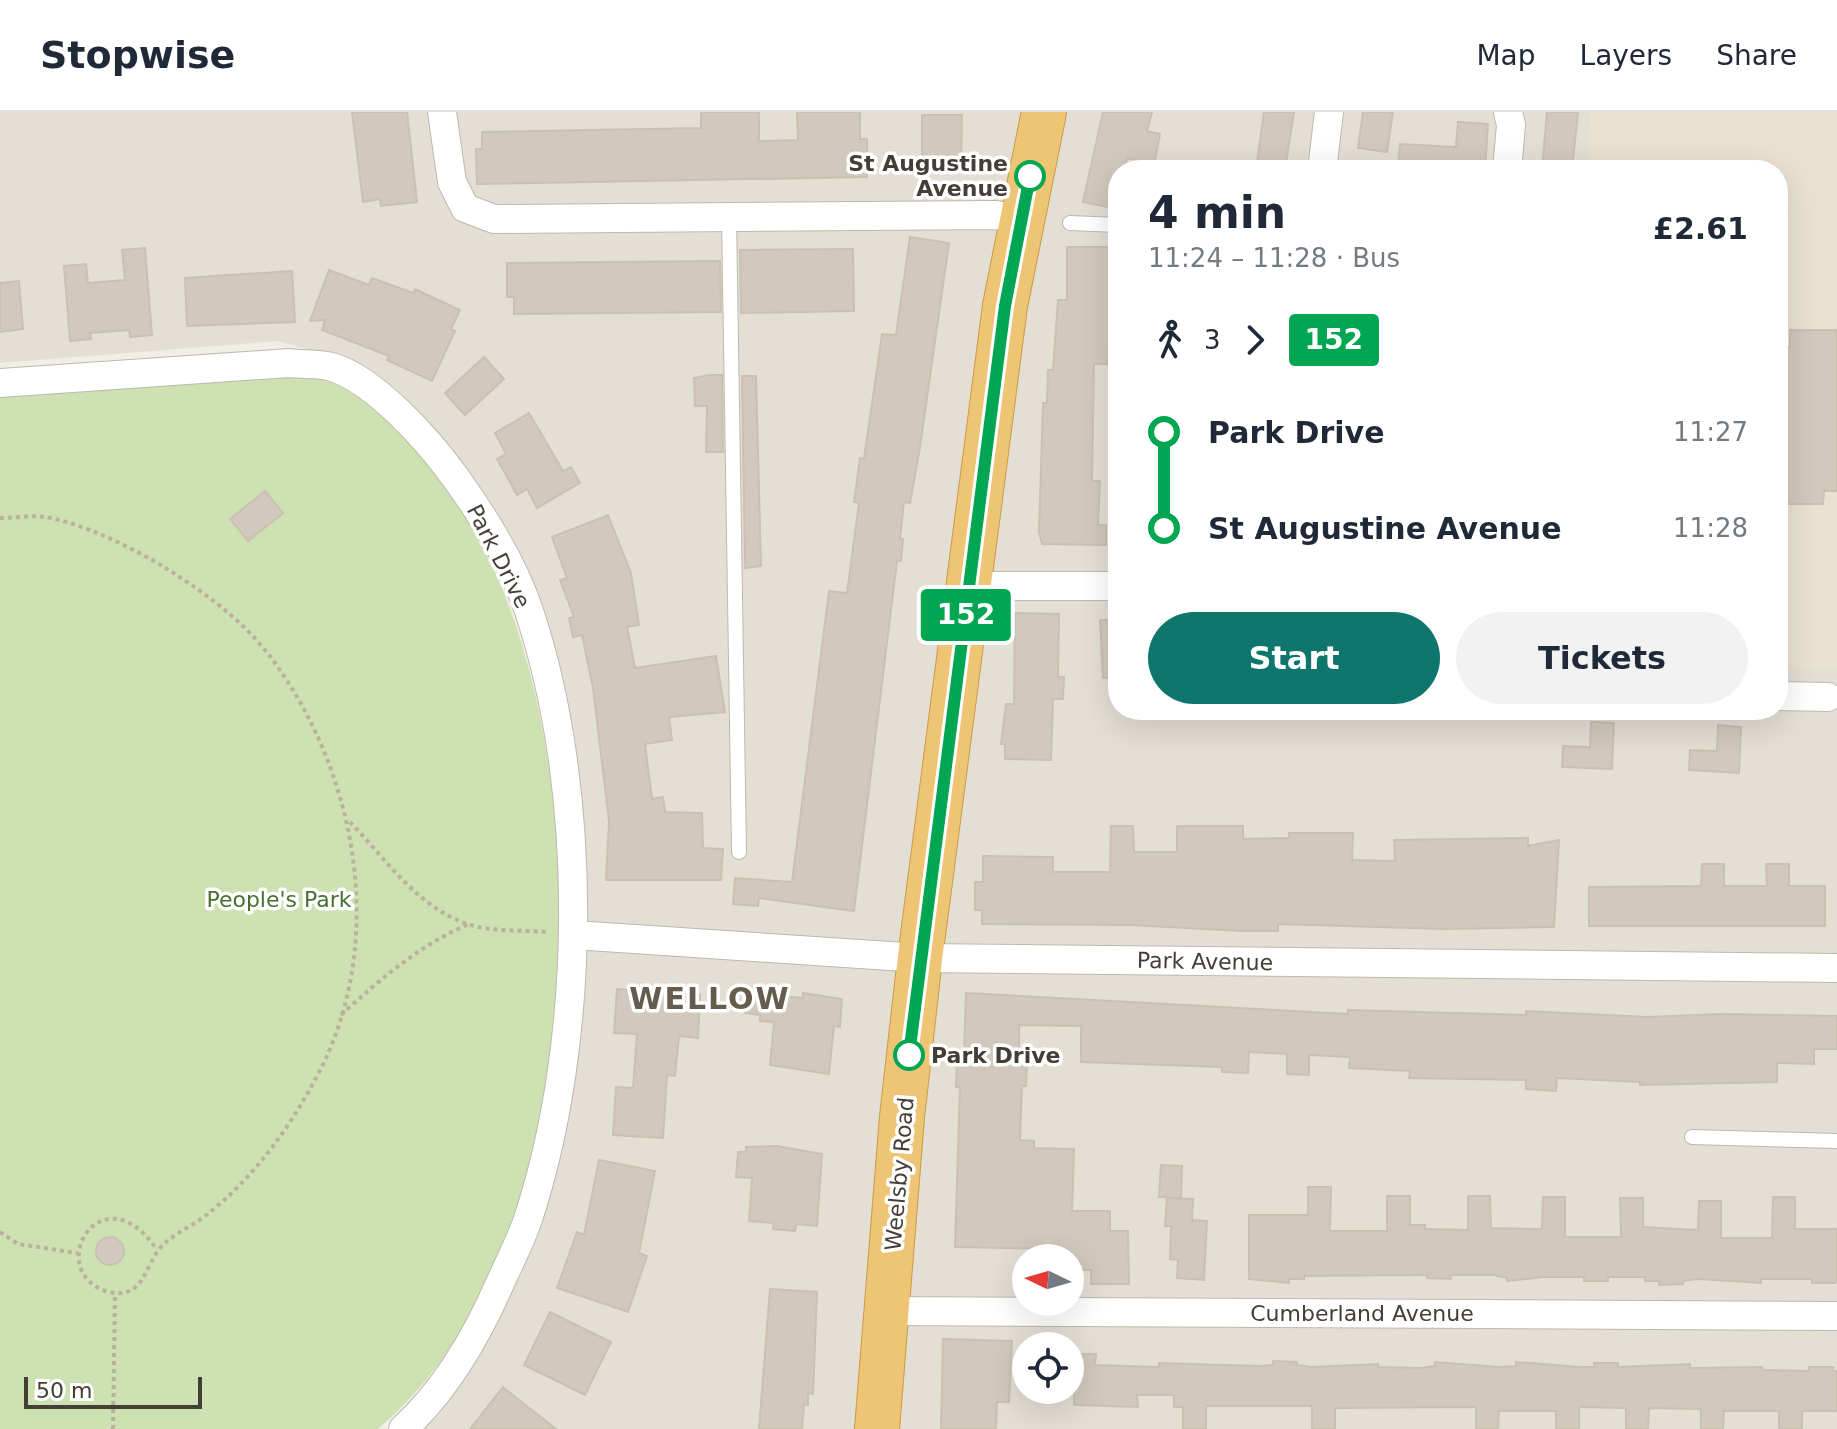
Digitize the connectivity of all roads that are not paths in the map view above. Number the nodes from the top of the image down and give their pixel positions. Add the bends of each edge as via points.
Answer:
1 (442, 112) edge
2 (1044, 112) edge
3 (1329, 112) edge
4 (1508, 112) edge
5 (1323, 160) edge
6 (1508, 160) edge
7 (729, 215) junction
8 (1020, 219) junction
9 (1070, 223) dead end
10 (1108, 225) edge
11 (0, 383) edge
12 (970, 586) junction
13 (1108, 586) edge
14 (1788, 696) edge
15 (1828, 697) dead end
16 (739, 852) dead end
17 (574, 935) junction
18 (920, 958) junction
19 (1837, 968) edge
20 (1692, 1137) dead end
21 (1837, 1141) edge
22 (888, 1311) junction
23 (1837, 1316) edge
24 (403, 1429) edge
25 (877, 1429) edge

1 - 7 street via 452,182 465,208 494,219
2 - 8 highway, Weelsby Road
3 - 5 street
4 - 6 street
7 - 8 street
7 - 16 lane
8 - 12 highway, Weelsby Road
9 - 10 lane
11 - 17 street, Park Drive via 289,363 333,367 371,389 431,443 474,504 529,610 567,788
12 - 13 street
12 - 18 highway, Weelsby Road
14 - 15 street
17 - 18 street, Park Avenue
17 - 24 street, Park Drive via 557,1105 528,1220 479,1330 419,1415
18 - 19 street, Park Avenue
18 - 22 highway, Weelsby Road
20 - 21 lane
22 - 23 street, Cumberland Avenue
22 - 25 highway, Weelsby Road

